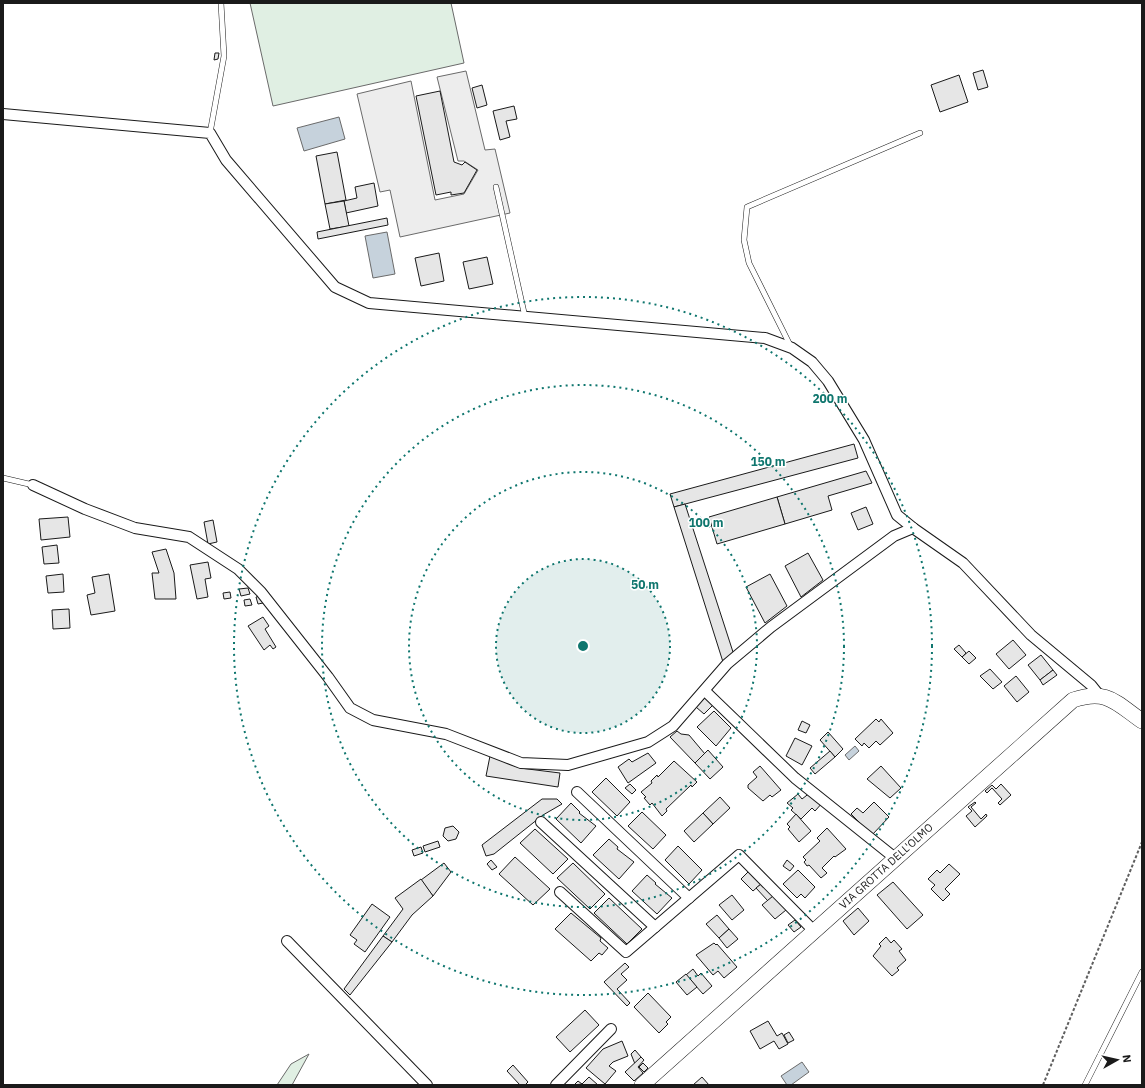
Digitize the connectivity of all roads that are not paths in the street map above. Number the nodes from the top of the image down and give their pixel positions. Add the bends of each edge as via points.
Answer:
1 (221, 3) edge
2 (3, 114) edge
3 (210, 133) junction
4 (920, 134) dead end
5 (496, 187) dead end
6 (525, 317) junction
7 (792, 348) junction
8 (3, 478) edge
9 (33, 486) joint
10 (913, 528) junction
11 (705, 691) junction
12 (1099, 695) junction
13 (1142, 722) edge
14 (578, 792) dead end
15 (541, 822) dead end
16 (895, 858) junction
17 (560, 892) dead end
18 (689, 898) junction
19 (656, 927) junction
20 (814, 931) junction
21 (287, 941) dead end
22 (1142, 972) edge
23 (611, 1029) dead end
24 (427, 1085) edge
25 (556, 1085) edge
26 (642, 1085) edge
27 (1085, 1085) edge

1 - 3 lane via 224,56
2 - 3 street
3 - 6 street via 226,160 335,286 369,303
4 - 7 lane via 747,207 744,240 749,263
5 - 6 lane
6 - 7 street via 765,338
7 - 10 street via 812,362 828,381 864,440 897,515
8 - 9 lane
9 - 11 street via 135,528 189,537 238,569 261,592 350,708 373,720 446,734 521,763 568,765 648,742 673,726
10 - 11 street via 894,536 771,627 727,664
10 - 12 street via 964,563 1031,635 1092,685
11 - 16 street via 795,778
12 - 13 street via 1113,700
12 - 16 street, VIA GROTTA DELL'OLMO via 1073,700
14 - 18 street
15 - 19 street
16 - 20 street, VIA GROTTA DELL'OLMO
17 - 19 street via 626,952
18 - 19 street
18 - 20 street via 739,855
20 - 26 street, VIA GROTTA DELL'OLMO
21 - 24 street
22 - 27 lane
23 - 25 street

